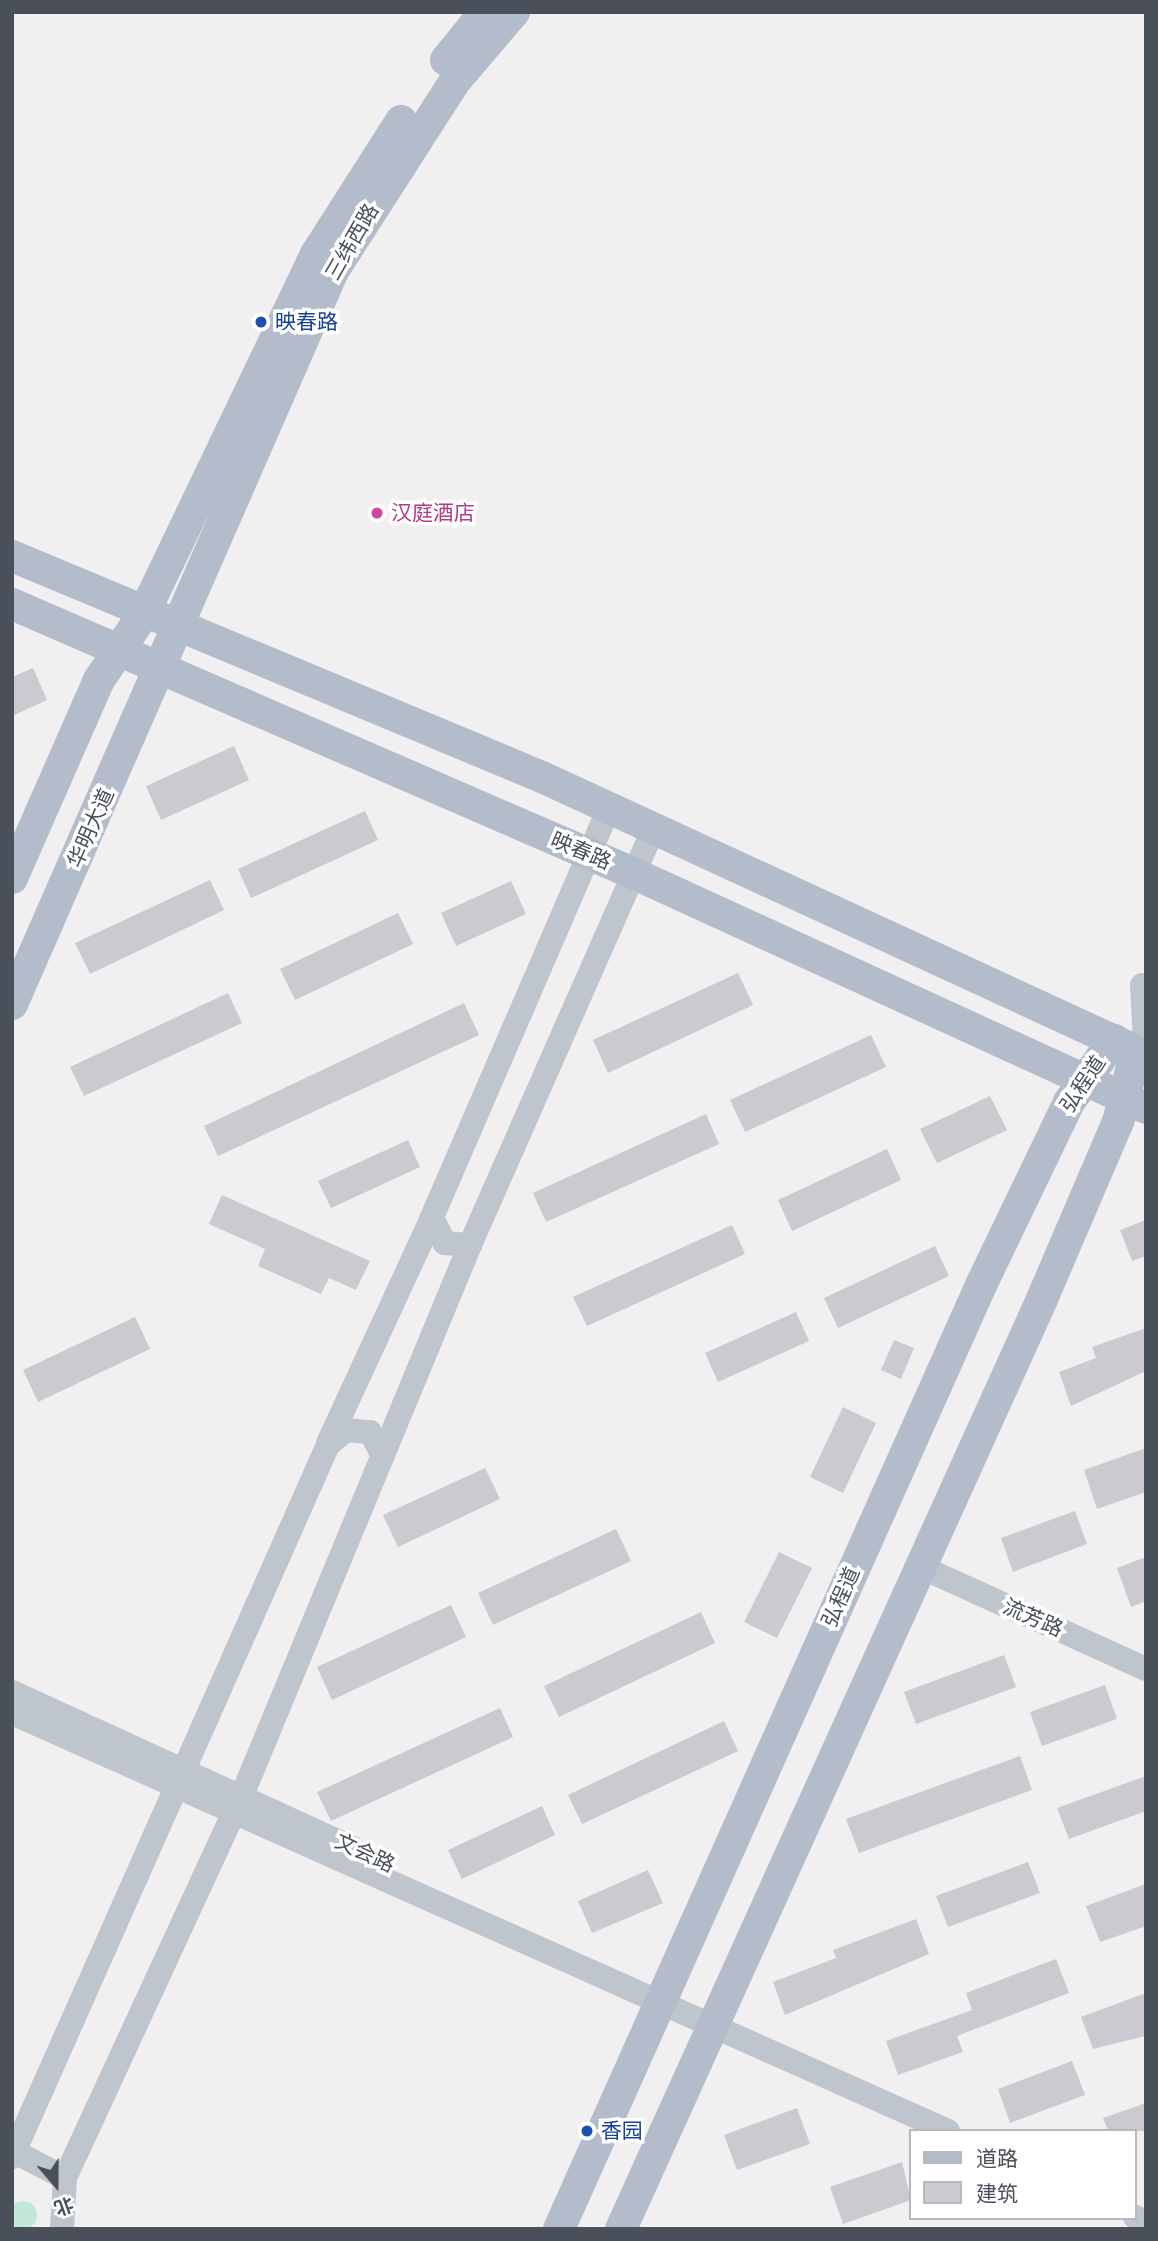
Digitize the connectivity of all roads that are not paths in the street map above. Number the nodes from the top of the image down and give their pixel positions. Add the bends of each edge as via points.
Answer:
1 (485, 12) edge
2 (514, 12) edge
3 (12, 556) edge
4 (12, 604) edge
5 (132, 632) junction
6 (165, 650) junction
7 (609, 808) junction
8 (654, 828) junction
9 (590, 855) junction
10 (635, 874) junction
11 (12, 878) edge
12 (1144, 981) edge
13 (12, 1004) edge
14 (1132, 1069) edge
15 (432, 1218) junction
16 (470, 1245) junction
17 (328, 1445) junction
18 (383, 1455) junction
19 (921, 1567) junction
20 (1146, 1669) edge
21 (12, 1692) edge
22 (12, 1713) edge
23 (181, 1779) junction
24 (237, 1805) junction
25 (661, 1998) junction
26 (712, 2022) junction
27 (944, 2129) edge
28 (14, 2154) edge
29 (65, 2178) junction
30 (72, 2226) edge
31 (559, 2229) edge
32 (621, 2229) edge

1 - 5 main road, 三纬西路 via 424,89 316,254
2 - 6 main road, 三纬西路 via 455,81 333,271
3 - 5 main road, 映春路
4 - 5 main road, 映春路
5 - 6 main road, 映春路
5 - 6 main road, 映春路
5 - 11 main road via 99,680
6 - 7 main road, 映春路
6 - 9 main road, 映春路
6 - 13 main road, 华明大道
7 - 8 main road, 映春路
7 - 9 street
8 - 10 street
8 - 14 main road, 映春路
9 - 10 main road, 映春路
9 - 15 street
10 - 14 main road, 映春路
10 - 16 street
12 - 14 street, 弘程道
14 - 19 main road, 弘程道 via 1102,1159
14 - 25 main road, 弘程道 via 1050,1140
15 - 16 street via 445,1243
15 - 17 street
16 - 18 street
17 - 18 street via 345,1430 370,1432
17 - 23 street
18 - 24 street
19 - 20 street, 流芳路
19 - 26 main road, 弘程道
21 - 23 street, 文会路
22 - 23 street, 文会路
23 - 24 street, 文会路
23 - 28 street
24 - 25 street, 文会路
24 - 29 street
25 - 26 street, 文会路
25 - 31 main road, 弘程道
26 - 27 street, 文会路
26 - 32 main road, 弘程道
28 - 29 street
29 - 30 street

